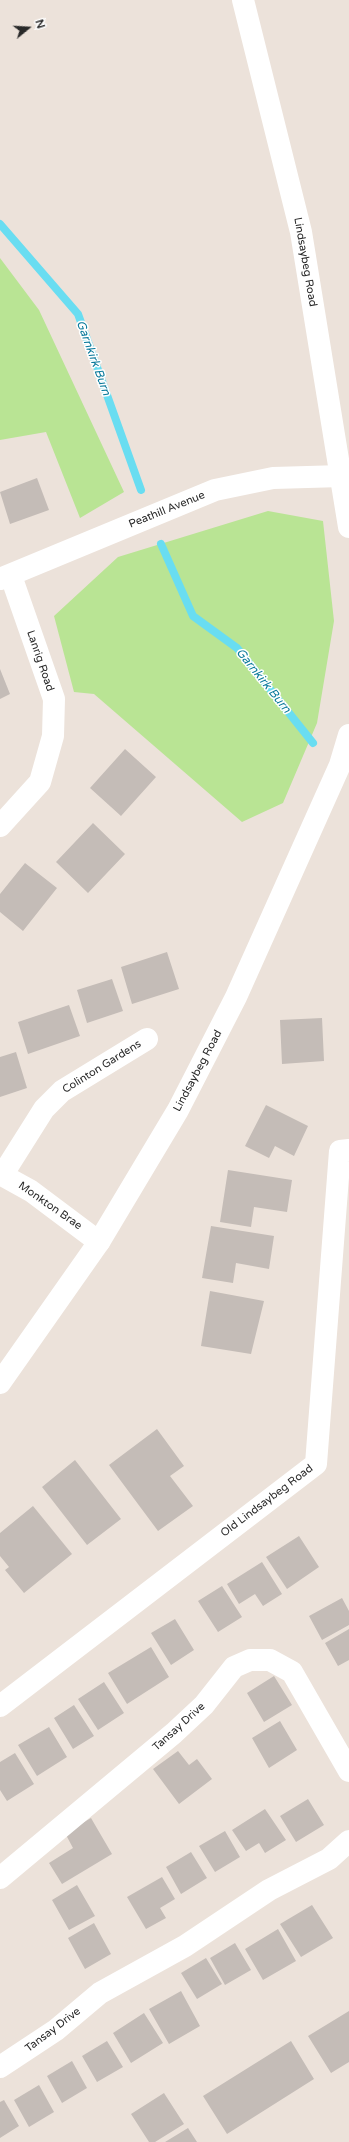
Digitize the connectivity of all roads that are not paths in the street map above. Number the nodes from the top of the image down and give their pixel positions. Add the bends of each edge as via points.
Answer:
1 (243, 0) edge
2 (342, 476) junction
3 (349, 527) edge
4 (5, 578) edge
5 (349, 735) edge
6 (0, 826) edge
7 (147, 1039) dead end
8 (349, 1150) edge
9 (2, 1174) edge
10 (99, 1242) junction
11 (0, 1383) edge
12 (0, 1706) edge
13 (349, 1771) edge
14 (349, 1841) edge
15 (0, 1878) edge
16 (0, 2068) edge

1 - 2 street, Lindsaybeg Road via 302,232
2 - 3 street, Lindsaybeg Road
2 - 4 street, Peathill Avenue via 273,478 215,490
4 - 6 street, Lanrig Road via 54,700 53,736 40,782
5 - 10 street, Lindsaybeg Road via 340,765 236,998 178,1110
7 - 9 street, Colinton Gardens via 62,1091 44,1109
8 - 12 street, Old Lindsaybeg Road via 340,1151 316,1464
9 - 10 street, Monkton Brae via 31,1191
10 - 11 street, Lindsaybeg Road
13 - 15 street, Tansay Drive via 292,1672 270,1660 250,1660 234,1667 204,1706
14 - 16 street, Tansay Drive via 329,1859 269,1890 184,1946 100,1993 56,2030

